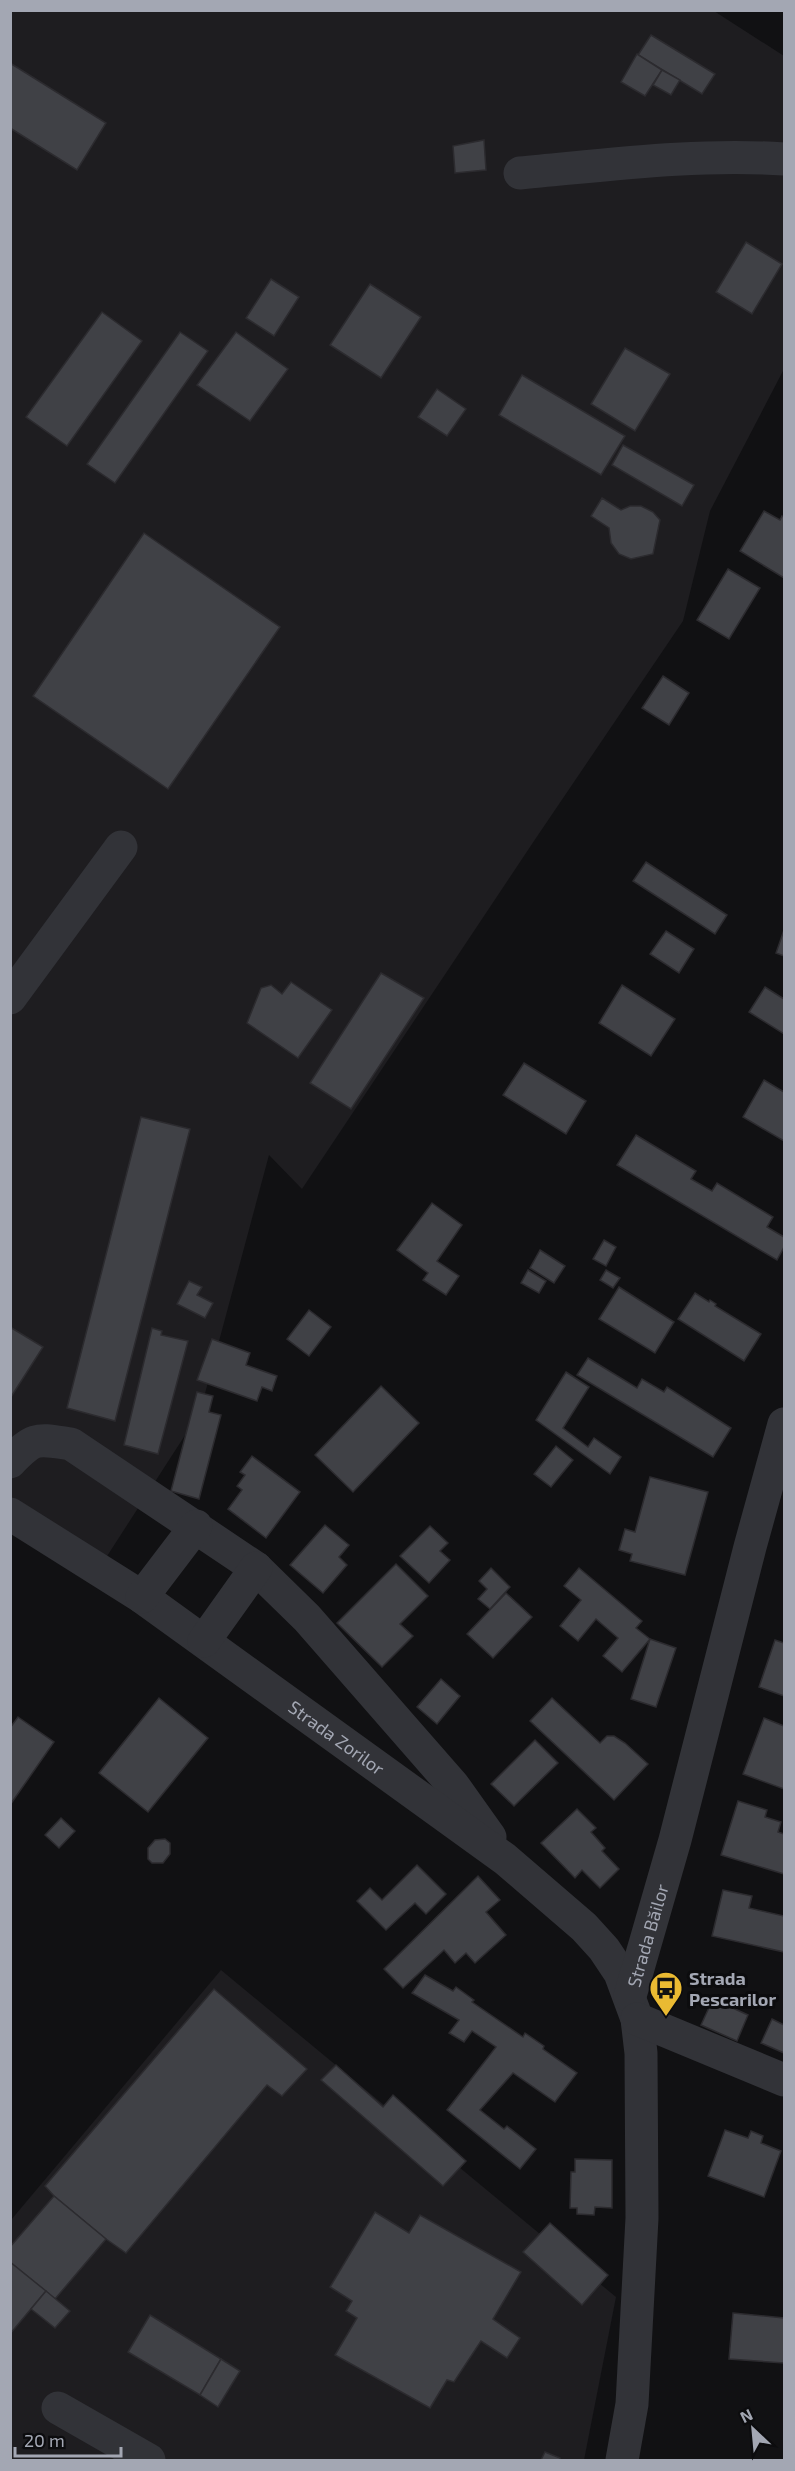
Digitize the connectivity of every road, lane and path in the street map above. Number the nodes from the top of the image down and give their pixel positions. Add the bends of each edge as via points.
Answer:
1 (784, 159) edge
2 (520, 172) dead end
3 (121, 847) dead end
4 (10, 998) edge
5 (784, 1424) edge
6 (10, 1462) edge
7 (10, 1514) edge
8 (196, 1526) junction
9 (256, 1568) junction
10 (142, 1597) junction
11 (204, 1641) junction
12 (505, 1859) junction
13 (633, 2008) junction
14 (784, 2080) edge
15 (58, 2408) dead end
16 (149, 2460) edge
17 (622, 2460) edge

1 - 2 street via 663,161
3 - 4 street
5 - 13 street, Strada Băilor
6 - 8 street via 29,1442 71,1443
7 - 10 street, Strada Zorilor
8 - 9 street
8 - 10 street
9 - 11 street
9 - 12 street via 307,1618 453,1785
10 - 11 street, Strada Zorilor
11 - 12 street, Strada Zorilor
12 - 13 street, Strada Zorilor via 604,1949 620,1973
13 - 14 street
13 - 17 street, Strada Băilor via 640,2053 641,2228 632,2404
15 - 16 street

